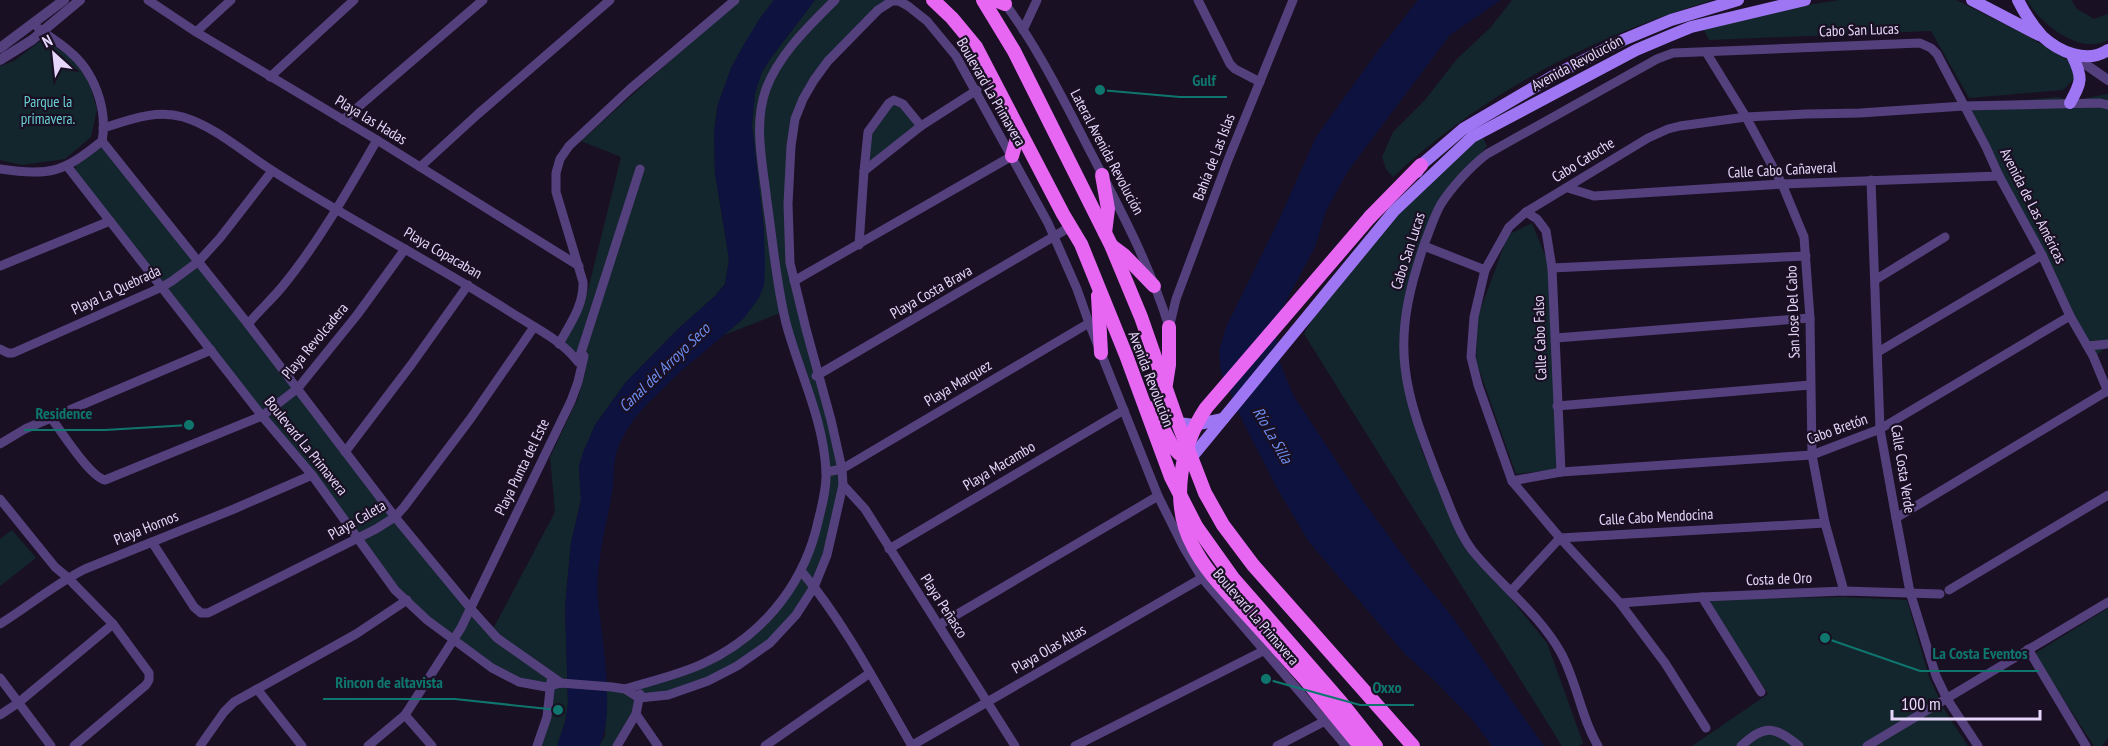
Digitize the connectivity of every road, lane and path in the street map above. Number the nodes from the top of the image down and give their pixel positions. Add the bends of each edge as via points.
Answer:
1 (64, 0) edge
2 (80, 0) edge
3 (148, 0) edge
4 (231, 0) edge
5 (354, 0) edge
6 (483, 0) edge
7 (610, 0) edge
8 (735, 0) edge
9 (835, 0) edge
10 (933, 0) edge
11 (982, 0) edge
12 (1037, 0) edge
13 (1198, 0) edge
14 (1293, 0) edge
15 (1738, 0) edge
16 (1805, 0) edge
17 (1972, 0) edge
18 (2018, 0) edge
19 (1001, 1) edge
20 (38, 28) junction
21 (1023, 30) junction
22 (196, 32) junction
23 (2043, 37) junction
24 (1920, 43) joint
25 (0, 48) edge
26 (2108, 50) edge
27 (1706, 52) junction
28 (2072, 55) junction
29 (0, 60) edge
30 (270, 77) junction
31 (2108, 80) edge
32 (1260, 82) junction
33 (977, 90) junction
34 (2070, 104) junction
35 (2108, 105) edge
36 (1964, 106) junction
37 (1746, 117) junction
38 (343, 120) junction
39 (921, 126) junction
40 (103, 128) junction
41 (1019, 131) junction
42 (377, 140) junction
43 (102, 141) junction
44 (1012, 156) junction
45 (1421, 165) junction
46 (67, 166) junction
47 (420, 167) junction
48 (0, 169) edge
49 (640, 169) joint
50 (272, 171) junction
51 (864, 171) junction
52 (1102, 175) junction
53 (1999, 176) junction
54 (1871, 180) junction
55 (1782, 184) junction
56 (1568, 188) junction
57 (336, 209) junction
58 (1394, 211) junction
59 (1526, 212) junction
60 (1063, 214) junction
61 (110, 221) junction
62 (1048, 223) junction
63 (1070, 227) junction
64 (1055, 237) junction
65 (1945, 237) dead end
66 (1108, 239) junction
67 (859, 245) junction
68 (1424, 246) junction
69 (405, 249) junction
70 (2042, 255) junction
71 (1806, 256) junction
72 (199, 261) junction
73 (0, 266) edge
74 (579, 266) junction
75 (1552, 268) junction
76 (1485, 270) junction
77 (1875, 280) junction
78 (794, 281) junction
79 (1097, 282) junction
80 (468, 285) junction
81 (1154, 286) junction
82 (162, 287) junction
83 (2070, 316) junction
84 (1810, 318) junction
85 (248, 324) junction
86 (1089, 324) junction
87 (534, 327) junction
88 (1169, 327) junction
89 (1556, 338) junction
90 (559, 344) junction
91 (2108, 344) edge
92 (2088, 346) junction
93 (1, 350) edge
94 (211, 350) junction
95 (1878, 351) junction
96 (1101, 353) junction
97 (2106, 374) edge
98 (820, 375) junction
99 (806, 381) junction
100 (1165, 386) junction
101 (1810, 386) junction
102 (297, 388) junction
103 (2108, 391) edge
104 (1142, 400) junction
105 (1557, 406) junction
106 (1124, 410) junction
107 (262, 416) junction
108 (51, 418) junction
109 (1223, 419) junction
110 (1182, 424) junction
111 (1880, 429) junction
112 (0, 444) edge
113 (345, 452) junction
114 (1812, 455) junction
115 (1191, 458) junction
116 (842, 469) junction
117 (826, 472) junction
118 (1561, 472) junction
119 (312, 475) junction
120 (1512, 481) junction
121 (843, 485) junction
122 (2108, 495) edge
123 (1158, 496) junction
124 (0, 499) edge
125 (395, 517) junction
126 (1896, 518) junction
127 (1825, 523) junction
128 (358, 538) junction
129 (1560, 538) junction
130 (152, 542) junction
131 (889, 549) junction
132 (802, 572) junction
133 (67, 578) junction
134 (1202, 578) junction
135 (814, 587) junction
136 (1512, 591) junction
137 (1844, 591) junction
138 (1910, 592) junction
139 (1702, 597) junction
140 (407, 600) junction
141 (2108, 602) edge
142 (1620, 603) junction
143 (471, 609) junction
144 (0, 624) edge
145 (113, 624) junction
146 (939, 625) junction
147 (454, 641) junction
148 (2028, 649) junction
149 (1265, 650) junction
150 (870, 673) junction
151 (0, 678) edge
152 (551, 682) junction
153 (641, 684) junction
154 (257, 688) junction
155 (625, 689) junction
156 (1761, 692) dead end
157 (639, 698) junction
158 (1947, 699) junction
159 (988, 702) junction
160 (18, 703) junction
161 (636, 714) junction
162 (0, 715) edge
163 (405, 715) junction
164 (1325, 721) junction
165 (1706, 728) dead end
166 (51, 746) edge
167 (74, 746) edge
168 (200, 746) edge
169 (302, 746) edge
170 (368, 746) edge
171 (432, 746) edge
172 (537, 746) edge
173 (616, 746) edge
174 (658, 746) edge
175 (765, 746) edge
176 (912, 746) edge
177 (1015, 746) edge
178 (1075, 746) edge
179 (1277, 746) edge
180 (1346, 746) edge
181 (1360, 746) edge
182 (1376, 746) edge
183 (1413, 746) edge
184 (1598, 746) edge
185 (1741, 746) edge
186 (1799, 746) edge
187 (1867, 746) edge
188 (1978, 746) edge
189 (2086, 746) edge

1 - 20 street
2 - 20 street
3 - 22 street, Playa las Hadas
4 - 22 street
5 - 30 street
6 - 38 street
7 - 47 street
8 - 74 street via 630,89 560,159 556,192
9 - 99 street, Boulevard La Primavera via 781,60 766,89 760,113 760,148 779,288 786,324
10 - 41 main road, Avenida Revolución via 976,47
11 - 66 main road, Avenida Revolución via 1014,51
12 - 21 street
13 - 32 street via 1230,64
14 - 32 street, Bahía de Las Islas
15 - 45 main road, Avenida Revolución via 1642,32 1555,75 1463,129
16 - 58 main road, Avenida Revolución via 1691,27 1636,50 1472,138
17 - 23 main road
18 - 23 main road
19 - 21 street, Lateral Avenida Revolución
20 - 25 street
20 - 29 street via 23,46
20 - 40 street via 70,51 89,73 101,106
21 - 52 street, Lateral Avenida Revolución
22 - 30 street, Playa las Hadas
23 - 28 main road
24 - 27 street, Cabo San Lucas
24 - 36 street, Avenida de Las Américas via 1937,54
26 - 28 main road via 2092,56
27 - 37 street, San Jose Del Cabo
27 - 68 street, Cabo San Lucas via 1673,53 1657,59 1487,154 1442,204
28 - 31 street
28 - 34 main road via 2081,72
30 - 38 street, Playa las Hadas
32 - 88 street, Bahía de Las Islas via 1176,299
33 - 39 street
33 - 44 street, Boulevard La Primavera
33 - 78 street, Boulevard La Primavera via 935,29 899,1 886,3 844,44 814,80 795,119 788,204
34 - 35 street, Cabo Catoche
34 - 36 street, Cabo Catoche
36 - 37 street, Cabo Catoche
36 - 53 street, Avenida de Las Américas
37 - 55 street, San Jose Del Cabo
37 - 56 street, Cabo Catoche via 1668,129
38 - 42 street, Playa las Hadas
39 - 51 street
39 - 51 street via 903,104 889,102 868,132
40 - 43 street
40 - 50 street, Playa Copacaban via 150,115 185,117
41 - 44 main road
41 - 60 main road, Avenida Revolución
42 - 47 street, Playa las Hadas
42 - 57 street
43 - 46 street
43 - 72 street, Boulevard La Primavera
44 - 62 street, Boulevard La Primavera
44 - 67 street
45 - 58 main road, Avenida Revolución
45 - 181 main road, bridge via 1370,216 1206,408 1188,445 1180,498 1188,535 1209,571
46 - 48 street via 47,172
46 - 61 street, Boulevard La Primavera
47 - 74 street, Playa las Hadas
49 - 90 street, Playa Copacaban via 578,362
49 - 143 street, Playa Punta del Este via 578,382
50 - 57 street, Playa Copacaban
50 - 72 street, Playa La Quebrada
51 - 67 street
52 - 66 main road
52 - 81 street, Lateral Avenida Revolución via 1132,231
53 - 54 street, Calle Cabo Cañaveral
53 - 70 street, Avenida de Las Américas
54 - 55 street, Calle Cabo Cañaveral
54 - 77 street, Calle Costa Verde
55 - 56 street, Calle Cabo Cañaveral via 1594,196
55 - 71 street, San Jose Del Cabo via 1804,237
56 - 59 street, Cabo Catoche
57 - 69 street, Playa Copacaban
57 - 85 street via 282,286
58 - 109 main road, Avenida Revolución
59 - 75 street, Calle Cabo Falso via 1546,231
59 - 76 street, Cabo Catoche via 1509,227
60 - 62 street
60 - 63 main road, Avenida Revolución
61 - 73 street
61 - 82 street, Boulevard La Primavera
62 - 64 street, Boulevard La Primavera
63 - 64 street, Playa Costa Brava
63 - 79 main road, Avenida Revolución
64 - 86 street, Boulevard La Primavera
64 - 98 street, Playa Costa Brava
65 - 77 street
66 - 81 main road
66 - 100 main road, Avenida Revolución
67 - 78 street
68 - 76 street
68 - 136 street, Cabo San Lucas via 1408,295 1403,331 1405,368 1414,408 1455,518 1472,549
69 - 80 street, Playa Copacaban
69 - 102 street, Playa Revolcadera
70 - 83 street, Avenida de Las Américas
70 - 95 street
71 - 75 street
71 - 84 street, San Jose Del Cabo
72 - 82 street, Playa La Quebrada
72 - 85 street, Boulevard La Primavera
74 - 90 street via 582,302
75 - 89 street, Calle Cabo Falso
76 - 120 street, Cabo Catoche via 1474,317 1471,357
77 - 95 street, Calle Costa Verde
78 - 98 street, Boulevard La Primavera
79 - 96 main road
79 - 104 main road, Avenida Revolución
80 - 87 street, Playa Copacaban
80 - 113 street
81 - 88 street, Lateral Avenida Revolución
82 - 93 street, Playa La Quebrada via 13,353
82 - 94 street, Boulevard La Primavera
83 - 92 street, Avenida de Las Américas
83 - 111 street, Cabo Bretón
84 - 89 street
84 - 101 street, San Jose Del Cabo
85 - 102 street, Boulevard La Primavera
86 - 96 street, Boulevard La Primavera
86 - 116 street, Playa Marquez
87 - 90 street, Playa Copacaban
87 - 125 street, Playa Caleta
88 - 100 main road
89 - 105 street, Calle Cabo Falso
91 - 92 street
92 - 97 street, Avenida de Las Américas
94 - 107 street, Boulevard La Primavera
94 - 108 street
95 - 111 street, Calle Costa Verde
96 - 106 street, Boulevard La Primavera
97 - 103 street, Avenida de Las Américas
98 - 99 street, Playa Costa Brava
98 - 116 street, Boulevard La Primavera
99 - 117 street, Boulevard La Primavera
100 - 110 main road, Avenida Revolución
101 - 105 street
101 - 114 street, San Jose Del Cabo
102 - 107 street, Playa Revolcadera
102 - 113 street, Boulevard La Primavera
103 - 126 street
104 - 115 main road via 1154,411 1178,454
104 - 182 main road, Avenida Revolución via 1182,501 1206,540 1253,603
105 - 118 street, Calle Cabo Falso
106 - 123 street, Boulevard La Primavera
106 - 131 street, Playa Macambo
107 - 108 street, Playa Revolcadera via 105,480 94,475
107 - 119 street, Boulevard La Primavera
108 - 112 street
109 - 110 main road, Avenida Revolución
109 - 115 main road, Avenida Revolución
110 - 115 main road, Avenida Revolución
111 - 114 street, Cabo Bretón
111 - 126 street, Calle Costa Verde
113 - 125 street, Boulevard La Primavera
114 - 118 street, Cabo Bretón
114 - 127 street, San Jose Del Cabo
115 - 183 main road, Avenida Revolución via 1215,511 1237,545
116 - 117 street, Playa Marquez
116 - 121 street, Boulevard La Primavera
117 - 132 street, Boulevard La Primavera via 824,496
118 - 120 street, Cabo Bretón
119 - 128 street, Boulevard La Primavera
119 - 130 street, Playa Hornos
120 - 129 street, Cabo Catoche
121 - 131 street, Playa Peñasco via 865,509
121 - 135 street, Boulevard La Primavera via 827,555
122 - 138 street, Costa de Oro via 1945,592
123 - 134 street, Boulevard La Primavera
123 - 146 street
124 - 133 street
125 - 128 street, Playa Caleta
125 - 143 street, Boulevard La Primavera
126 - 138 street, Calle Costa Verde
127 - 129 street, Calle Cabo Mendocina
127 - 137 street, San Jose Del Cabo
128 - 130 street, Playa Caleta via 208,613 194,607
128 - 140 street, Boulevard La Primavera via 395,590
129 - 136 street
129 - 142 street, Cabo Catoche
130 - 133 street, Playa Hornos
131 - 146 street, Playa Peñasco
132 - 135 street
132 - 153 street, Boulevard La Primavera via 759,627 732,648 702,664
133 - 144 street, Playa Hornos
133 - 145 street
134 - 149 street, Boulevard La Primavera
134 - 159 street, Playa Olas Altas
135 - 150 street
135 - 157 street, Boulevard La Primavera via 796,615 770,643 737,666 679,693
136 - 184 street, Cabo San Lucas via 1561,653
137 - 138 street, Costa de Oro
137 - 139 street, Costa de Oro
138 - 158 street, Calle Costa Verde
139 - 142 street, Costa de Oro
139 - 156 street
140 - 147 street, Boulevard La Primavera
140 - 154 street via 356,634
141 - 148 street
142 - 165 street, Cabo Catoche via 1665,663
143 - 147 street, Playa Punta del Este
143 - 152 street, Boulevard La Primavera via 497,638
145 - 160 street
145 - 167 street via 149,673 149,680
146 - 159 street, Playa Peñasco
147 - 152 street, Boulevard La Primavera via 508,676 529,684
147 - 163 street, Playa Punta del Este
148 - 158 street
148 - 189 street
149 - 164 street, Boulevard La Primavera
149 - 178 street
150 - 175 street
150 - 176 street
151 - 160 street
152 - 155 street, Boulevard La Primavera
152 - 172 street via 548,717
153 - 155 street, Boulevard La Primavera
153 - 157 street
154 - 168 street via 229,706
154 - 169 street
155 - 157 street, Boulevard La Primavera
157 - 161 street
158 - 187 street
158 - 188 street, Calle Costa Verde
159 - 176 street, Playa Olas Altas
159 - 177 street, Playa Peñasco
160 - 162 street
160 - 166 street
161 - 173 street
161 - 174 street
163 - 170 street, Playa Punta del Este
163 - 171 street
164 - 179 street
164 - 180 street, Boulevard La Primavera
185 - 186 street via 1763,730 1782,733

